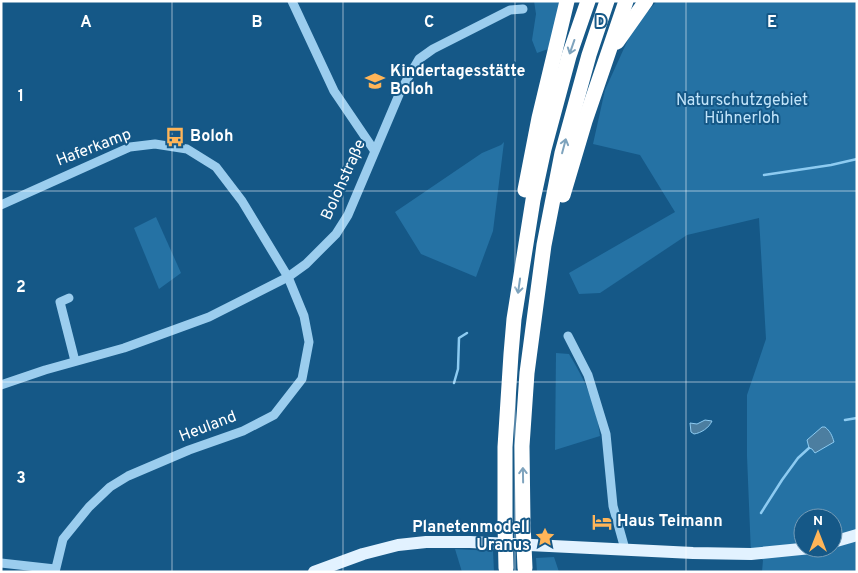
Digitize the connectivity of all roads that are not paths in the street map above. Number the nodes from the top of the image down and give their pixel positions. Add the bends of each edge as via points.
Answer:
1 (292, 1) edge
2 (588, 1) edge
3 (608, 1) edge
4 (626, 1) edge
5 (646, 1) edge
6 (567, 5) edge
7 (523, 10) dead end
8 (604, 62) junction
9 (374, 150) junction
10 (1, 205) edge
11 (527, 238) junction
12 (544, 245) junction
13 (288, 277) junction
14 (61, 302) dead end
15 (568, 336) dead end
16 (75, 362) junction
17 (1, 385) edge
18 (857, 535) edge
19 (843, 539) edge
20 (625, 549) junction
21 (793, 550) edge
22 (1, 563) edge
23 (55, 570) edge
24 (506, 570) edge
25 (525, 570) edge
26 (314, 572) edge

1 - 9 street via 334,91
2 -> 11 highway via 544,149
12 -> 3 highway via 562,153 589,55
4 - 8 highway
5 - 8 highway
6 - 11 highway via 525,188
7 - 9 street, Bolohstraße via 510,10 433,48 419,59
8 - 12 highway via 558,213
9 - 13 street, Bolohstraße via 348,215 336,234 310,261
10 - 13 street, Haferkamp via 130,146 155,144 179,147 197,154 220,171
11 -> 24 highway, bridge via 514,319 505,447
25 -> 12 highway, bridge via 522,446 527,373
13 - 16 street, Bolohstraße via 209,317
13 - 23 street, Heuland via 304,316 309,342 302,379 274,414 243,431 188,450 110,487 64,539
14 - 16 street
15 - 20 street via 588,375 606,434 613,506
16 - 17 street, Bolohstraße
18 - 19 main road
20 - 21 main road via 750,554
20 - 26 main road via 426,542 363,554
22 - 23 street

